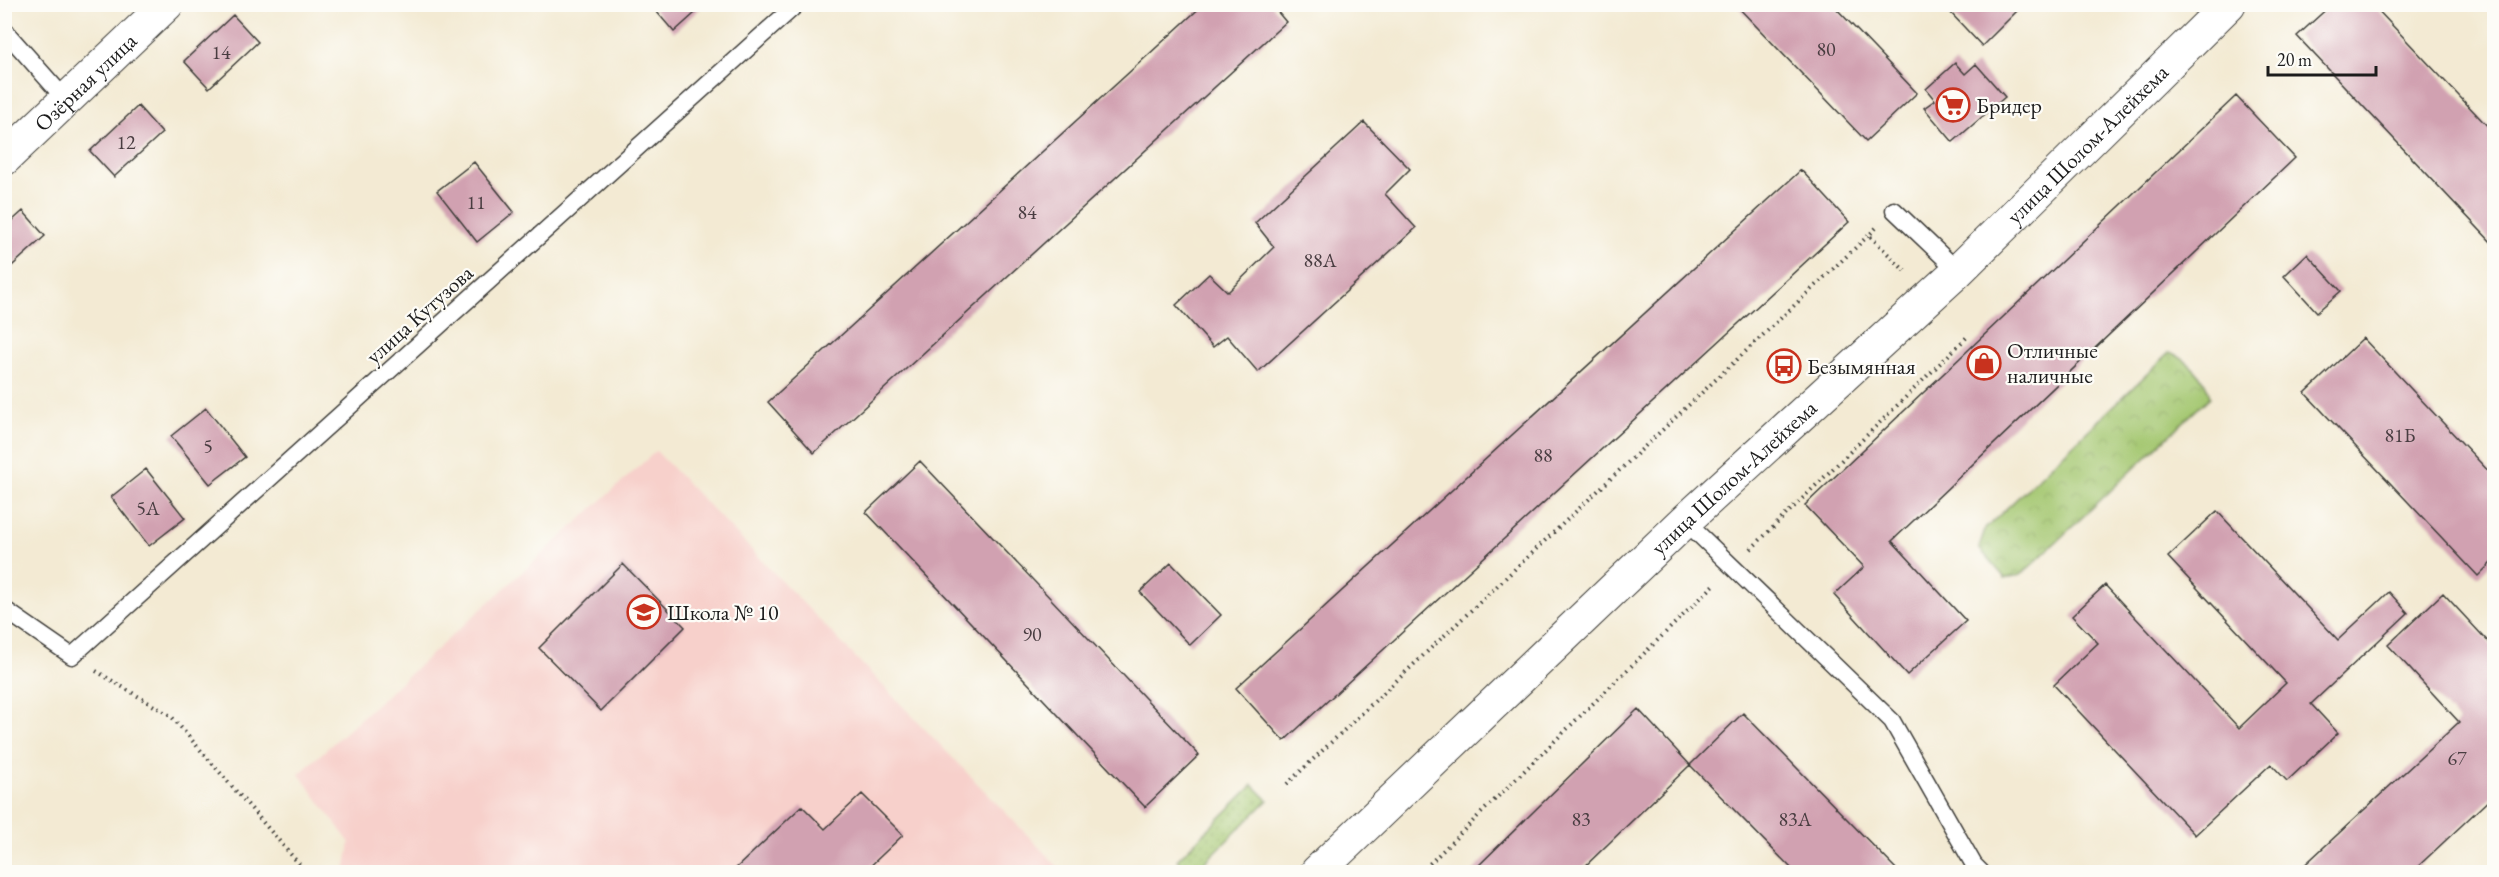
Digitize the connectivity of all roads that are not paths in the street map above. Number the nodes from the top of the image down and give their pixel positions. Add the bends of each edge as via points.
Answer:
1 (167, 4) edge
2 (797, 4) edge
3 (2229, 4) edge
4 (4, 30) edge
5 (66, 100) junction
6 (4, 159) edge
7 (1894, 210) dead end
8 (1959, 271) junction
9 (1685, 521) junction
10 (4, 609) edge
11 (1317, 873) edge
12 (1981, 873) edge

1 - 5 main road, Озёрная улица
2 - 10 lane, улица Кутузова via 72,657
3 - 8 main road, улица Шолом-Алейхема
4 - 5 lane
5 - 6 main road, Озёрная улица
7 - 8 lane
8 - 9 main road, улица Шолом-Алейхема
9 - 11 main road, улица Шолом-Алейхема
9 - 12 lane via 1892,722

